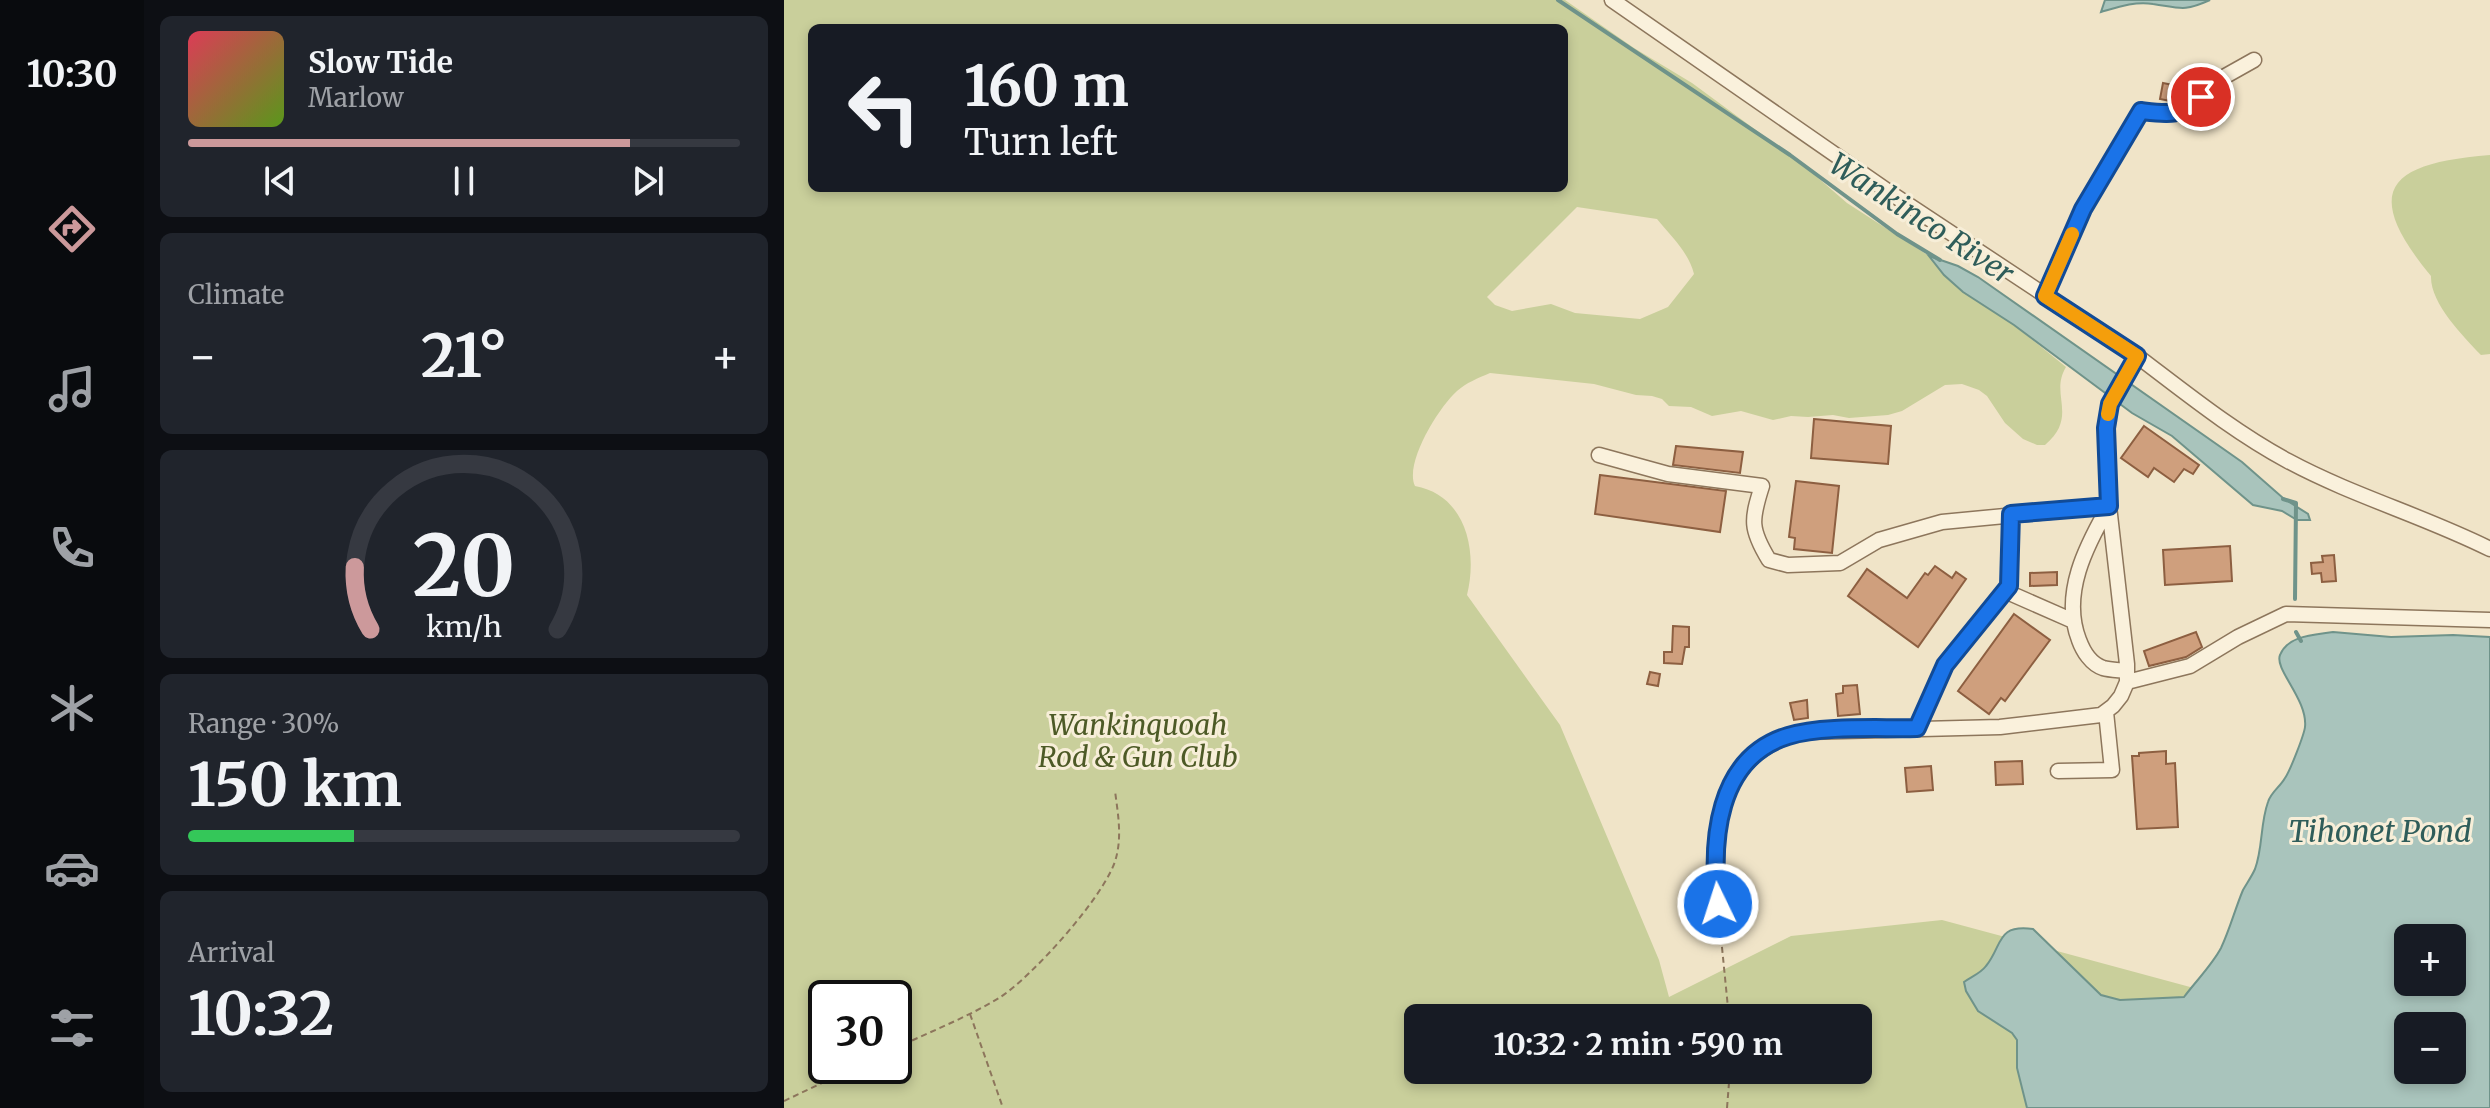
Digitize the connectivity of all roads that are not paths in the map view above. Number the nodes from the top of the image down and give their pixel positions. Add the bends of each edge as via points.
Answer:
1 (1612, 0) edge
2 (2254, 60) dead end
3 (2045, 296) junction
4 (2137, 356) junction
5 (1599, 455) dead end
6 (2109, 506) junction
7 (2011, 514) junction
8 (2490, 549) edge
9 (2005, 591) junction
10 (2071, 620) junction
11 (2490, 620) edge
12 (2127, 676) junction
13 (2106, 712) junction
14 (1917, 728) junction
15 (2058, 771) dead end
16 (1718, 904) road end

1 - 3 street
2 - 3 street via 2213,83 2190,110 2141,111 2083,209
3 - 4 street
4 - 6 street via 2110,404
4 - 8 street via 2290,462
5 - 7 street via 1668,474 1762,486 1753,513 1755,538 1769,560 1788,565 1840,563 1879,540 1908,531
6 - 7 street
6 - 10 street via 2083,554
6 - 12 street
7 - 9 street
9 - 10 street
9 - 14 street via 1945,665
10 - 12 street via 2094,663
11 - 12 street via 2286,614 2190,666
12 - 13 street via 2121,696
13 - 14 street via 2043,724
13 - 15 street via 2112,770
14 - 16 street via 1804,732 1774,742 1751,758 1720,811 1715,853

